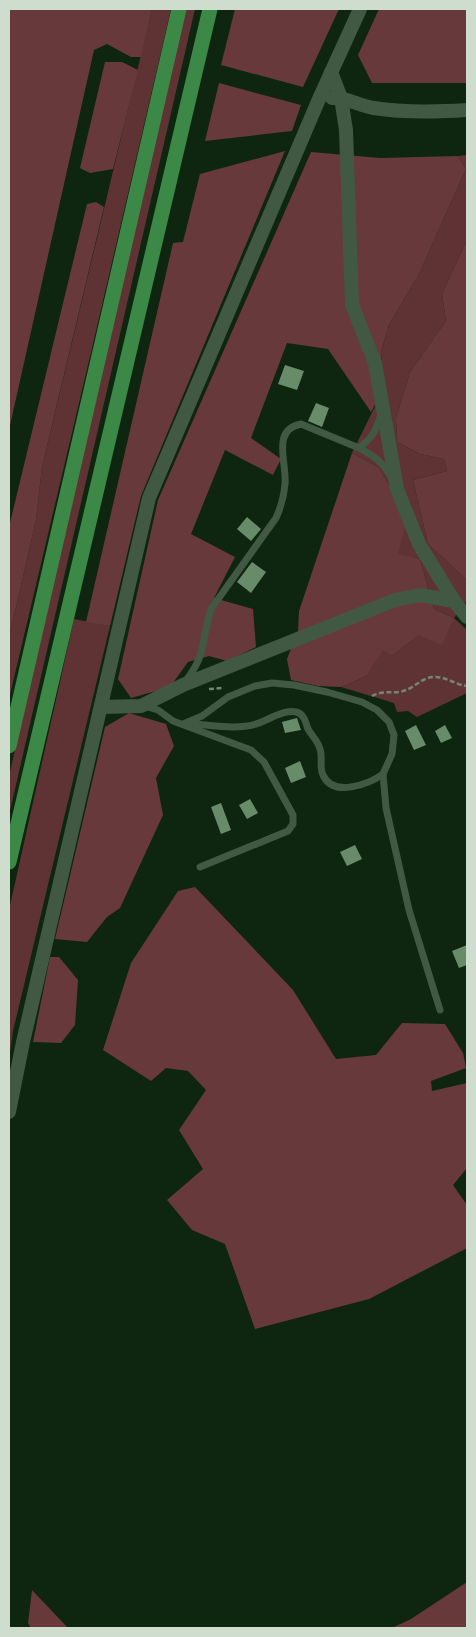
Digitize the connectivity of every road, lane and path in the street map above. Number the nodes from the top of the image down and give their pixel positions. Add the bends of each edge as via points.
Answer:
1 (178, 9) edge
2 (210, 9) edge
3 (360, 9) edge
4 (331, 72) junction
5 (341, 98) junction
6 (320, 99) junction
7 (467, 110) edge
8 (382, 406) junction
9 (359, 448) junction
10 (397, 490) junction
11 (454, 601) junction
12 (467, 617) edge
13 (183, 685) junction
14 (467, 686) edge
15 (227, 688) dead end
16 (362, 702) junction
17 (141, 706) junction
18 (101, 707) junction
19 (183, 724) junction
20 (9, 746) edge
21 (384, 774) junction
22 (9, 862) edge
23 (200, 867) dead end
24 (440, 1010) dead end
25 (9, 1112) edge

1 - 20 main road
2 - 22 main road
3 - 4 street
4 - 5 street
4 - 6 street
5 - 6 street
5 - 7 street via 372,108 419,113
5 - 8 street via 346,130 352,305 375,363
6 - 18 street via 149,498
8 - 9 lane via 371,439
8 - 10 street
9 - 10 lane via 375,457 387,470
9 - 13 lane via 301,424 291,426 285,432 286,483 282,506 211,609 201,654
10 - 11 street via 418,544
11 - 12 street
11 - 13 street via 420,595 395,600
13 - 15 path
13 - 17 street
14 - 16 path via 434,677 407,690 379,692
16 - 19 lane via 303,686 272,683 228,697 202,716
16 - 21 lane via 389,722 394,735 392,754
17 - 18 street
17 - 19 lane via 158,710
18 - 25 street
19 - 21 lane via 241,727 273,716 299,713 321,750 323,775 328,783 346,788 375,780
19 - 23 lane via 251,750 264,762 293,815 293,824 288,831
21 - 24 lane via 386,808 409,910

